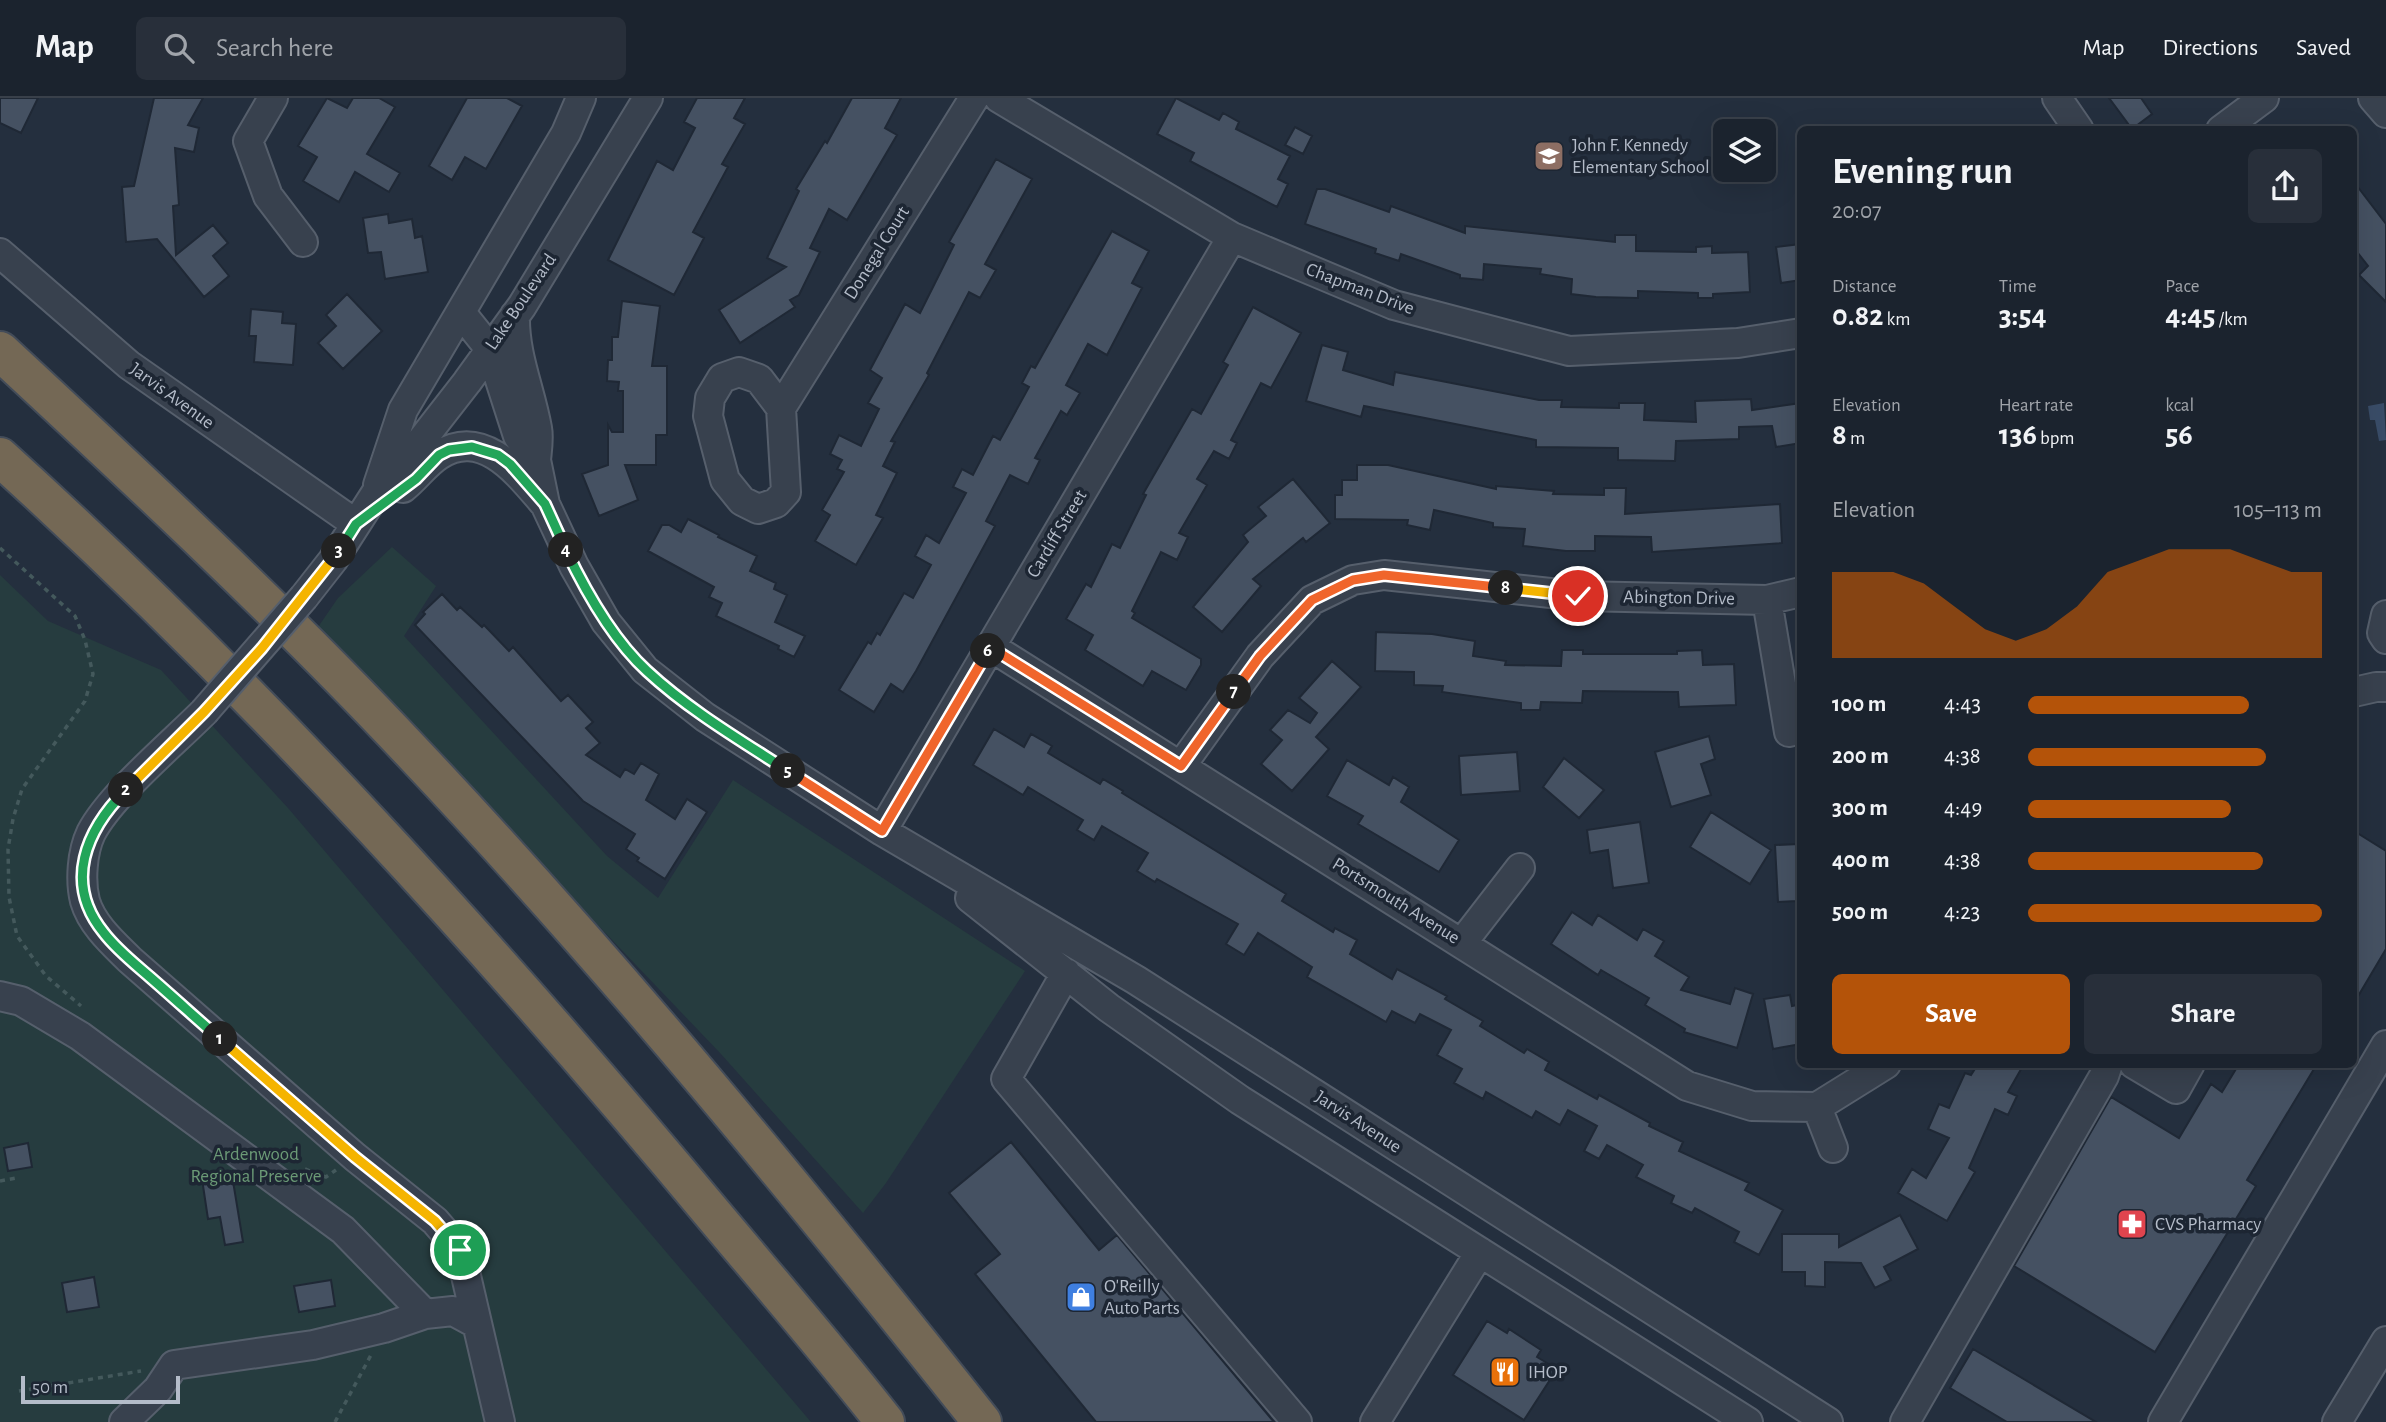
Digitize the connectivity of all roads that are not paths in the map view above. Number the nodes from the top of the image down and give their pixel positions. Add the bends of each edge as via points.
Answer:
1 (273, 98) edge
2 (581, 98) edge
3 (648, 98) edge
4 (974, 98) edge
5 (999, 98) edge
6 (2057, 98) edge
7 (2264, 98) edge
8 (2373, 98) edge
9 (2386, 113) edge
10 (2076, 126) edge
11 (2226, 126) edge
12 (1232, 237) junction
13 (303, 242) dead end
14 (0, 253) edge
15 (462, 314) junction
16 (515, 315) junction
17 (1797, 334) edge
18 (490, 349) junction
19 (0, 351) edge
20 (781, 408) dead end
21 (0, 457) edge
22 (536, 460) junction
23 (376, 494) junction
24 (545, 504) junction
25 (356, 524) junction
26 (1797, 593) edge
27 (1767, 600) junction
28 (2386, 615) edge
29 (2386, 639) edge
30 (990, 647) junction
31 (2386, 687) edge
32 (2357, 691) edge
33 (1789, 732) dead end
34 (1181, 766) junction
35 (882, 831) junction
36 (1520, 868) dead end
37 (1462, 943) junction
38 (1066, 973) junction
39 (0, 996) edge
40 (2386, 1045) edge
41 (1880, 1068) edge
42 (2107, 1068) edge
43 (2141, 1068) edge
44 (2187, 1068) edge
45 (1817, 1107) junction
46 (1833, 1148) dead end
47 (1480, 1252) junction
48 (425, 1314) junction
49 (477, 1324) junction
50 (815, 1333) junction
51 (2386, 1341) edge
52 (124, 1422) edge
53 (500, 1422) edge
54 (876, 1422) edge
55 (885, 1422) edge
56 (982, 1422) edge
57 (1297, 1422) edge
58 (1375, 1422) edge
59 (1748, 1422) edge
60 (1828, 1422) edge
61 (1905, 1422) edge
62 (2163, 1422) edge
63 (2337, 1422) edge

1 - 13 street via 248,141 268,196
2 - 15 street, Lake Boulevard via 566,134
3 - 16 street, Lake Boulevard
4 - 20 street, Donegal Court
5 - 12 street, Chapman Drive
6 - 10 street
7 - 11 street
8 - 9 street
12 - 17 street, Chapman Drive via 1394,305 1569,351 1738,343
12 - 30 street, Cardiff Street
14 - 25 street, Jarvis Avenue via 129,365
15 - 18 street, Jarvis Avenue
15 - 23 street, Lake Boulevard via 403,410
16 - 18 street, Lake Boulevard
16 - 22 street via 514,335 538,430
18 - 22 street, Jarvis Avenue via 517,436
18 - 23 street, Lake Boulevard
19 - 56 highway via 266,601 414,753 666,1034 783,1172
21 - 50 highway via 214,661 468,928
22 - 24 street, Jarvis Avenue
23 - 25 street, Lake Boulevard
24 - 25 street via 498,455 461,448 439,455 416,479
24 - 35 street, Jarvis Avenue via 606,622 645,670 705,717
25 - 49 street, Lake Boulevard, bridge via 304,597 204,712 111,805 90,834 82,868 86,902 103,932 130,960 435,1221 460,1250
26 - 27 street, Abington Drive
27 - 33 street
27 - 34 street, Abington Drive via 1578,596 1384,575 1353,580 1312,600 1260,656
28 - 29 street via 2382,633
30 - 34 street, Portsmouth Avenue
30 - 35 street, Cardiff Street
31 - 32 street
34 - 37 street, Portsmouth Avenue
35 - 38 street, Jarvis Avenue
35 - 60 street, Jarvis Avenue via 1136,980
36 - 37 street
37 - 45 street, Portsmouth Avenue via 1687,1086 1752,1106
38 - 47 street, Jarvis Avenue via 1240,1100
38 - 57 street via 1006,1079
39 - 48 street via 21,1001 80,1036 344,1230
40 - 62 street
41 - 45 street
42 - 61 street
43 - 44 street via 2176,1089
45 - 46 street
47 - 58 street
47 - 59 street, Jarvis Avenue
48 - 49 street via 453,1311
48 - 52 street via 313,1345 174,1365 158,1389
49 - 53 street, Lake Boulevard
50 - 54 highway
50 - 55 highway
51 - 63 street

